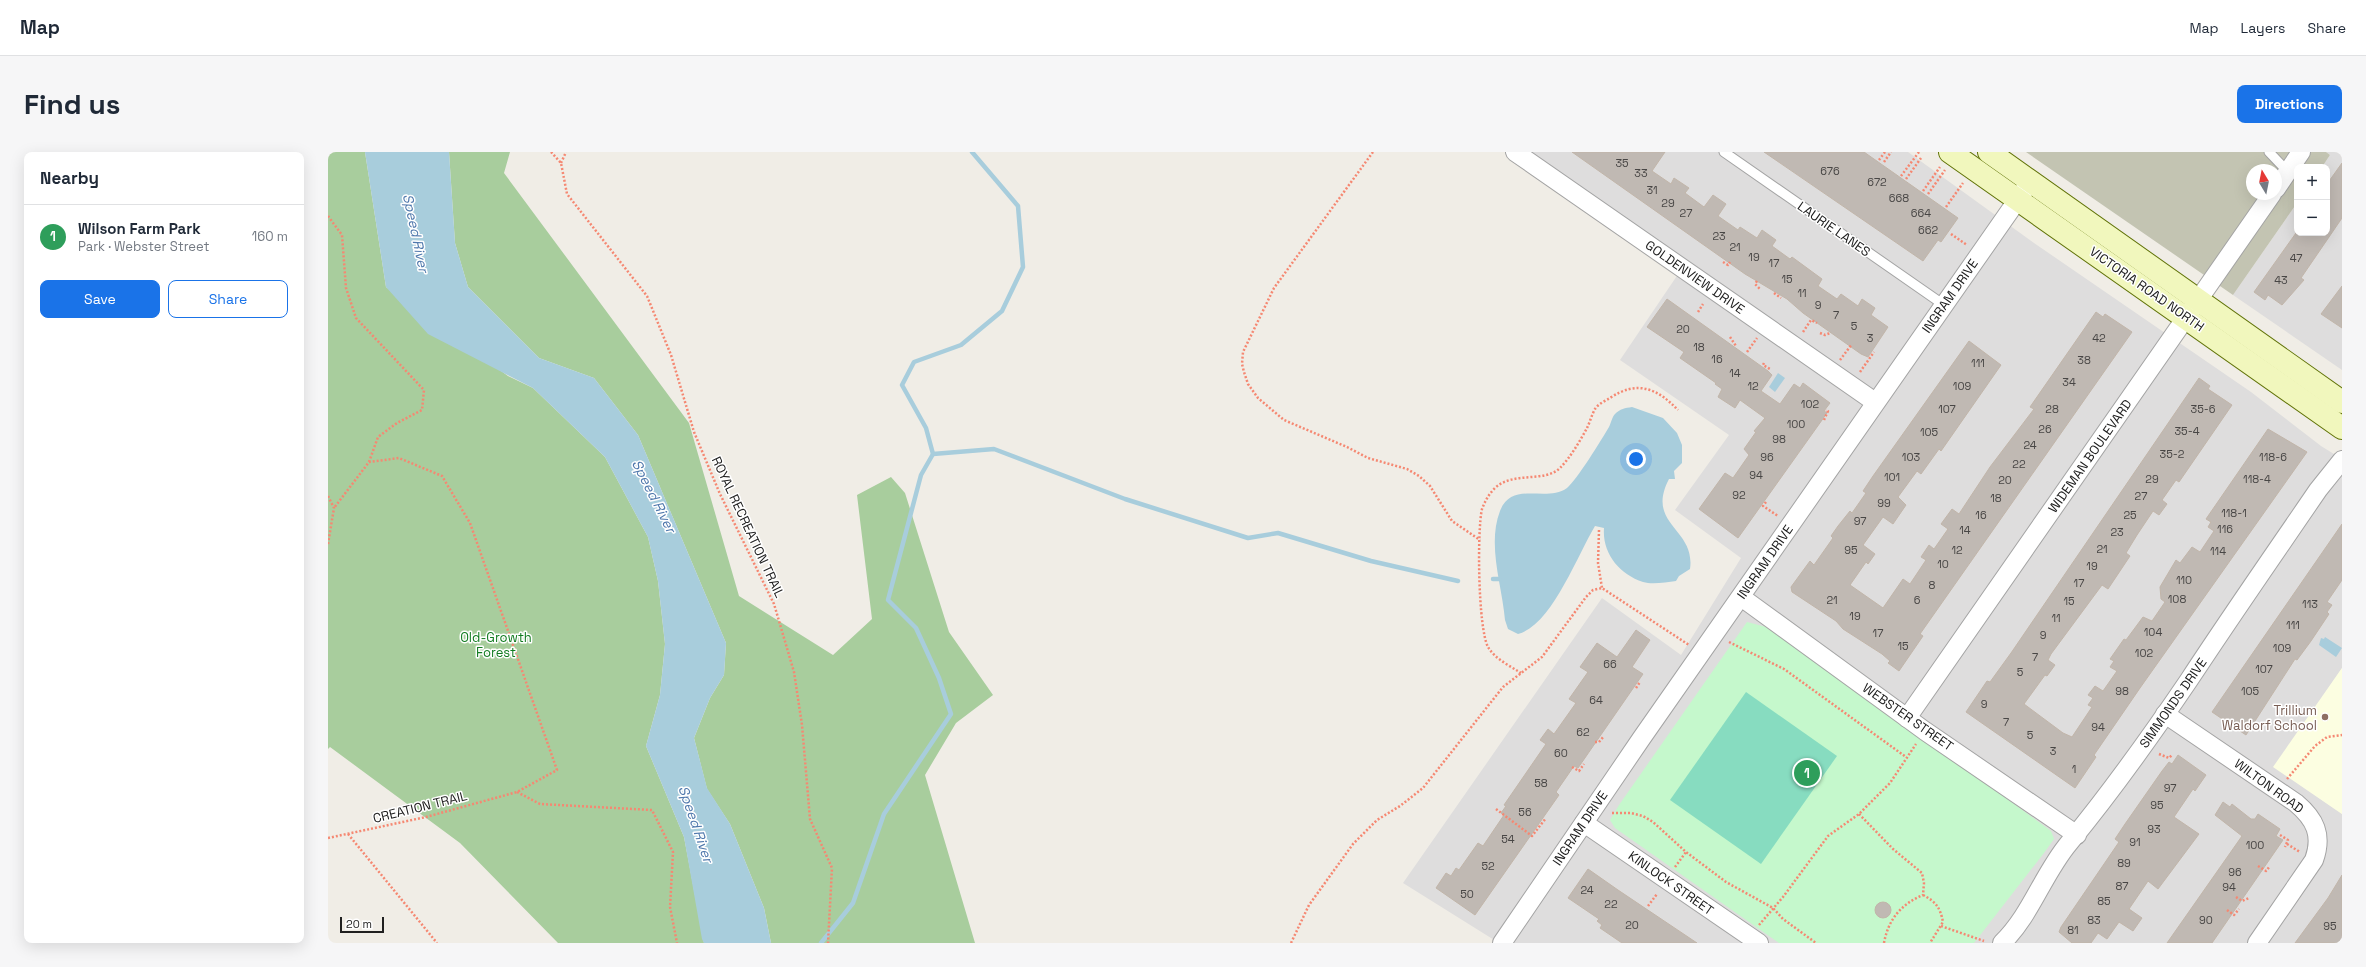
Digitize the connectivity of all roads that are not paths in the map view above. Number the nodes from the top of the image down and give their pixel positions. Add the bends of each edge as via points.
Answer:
1 (1515, 152) edge
2 (1724, 152) edge
3 (1989, 152) edge
4 (2269, 152) edge
5 (2302, 152) edge
6 (1952, 153) edge
7 (2288, 172) junction
8 (2282, 180) edge
9 (2024, 191) junction
10 (2268, 200) edge
11 (1944, 305) junction
12 (2192, 308) junction
13 (1875, 402) junction
14 (2342, 402) edge
15 (2342, 428) edge
16 (2342, 460) edge
17 (1741, 597) junction
18 (2165, 714) junction
19 (1907, 718) junction
20 (1584, 823) junction
21 (2077, 834) junction
22 (1754, 940) edge
23 (2004, 941) edge
24 (1502, 943) edge
25 (2257, 943) edge

1 - 13 street, GOLDENVIEW DRIVE
2 - 11 lane, LAURIE LANES
3 - 9 main road, VICTORIA ROAD NORTH
4 - 7 lane
5 - 7 street
6 - 9 main road, VICTORIA ROAD NORTH via 1973,168
7 - 8 street
9 - 11 street, INGRAM DRIVE
9 - 12 main road, VICTORIA ROAD NORTH
10 - 12 street, WIDEMAN BOULEVARD
11 - 13 street, INGRAM DRIVE
12 - 14 main road, VICTORIA ROAD NORTH
12 - 15 main road, VICTORIA ROAD NORTH
12 - 19 street, WIDEMAN BOULEVARD
13 - 17 street, INGRAM DRIVE
16 - 18 street, SIMMONDS DRIVE via 2318,490
17 - 19 street, WEBSTER STREET
17 - 20 street, INGRAM DRIVE
18 - 21 street, SIMMONDS DRIVE
18 - 25 street, WILTON ROAD via 2296,803 2312,818 2317,833 2317,850 2306,873
19 - 21 street, WEBSTER STREET
20 - 22 street, KINLOCK STREET
20 - 24 street, INGRAM DRIVE
21 - 23 street, SIMMONDS DRIVE via 2044,879 2035,900

